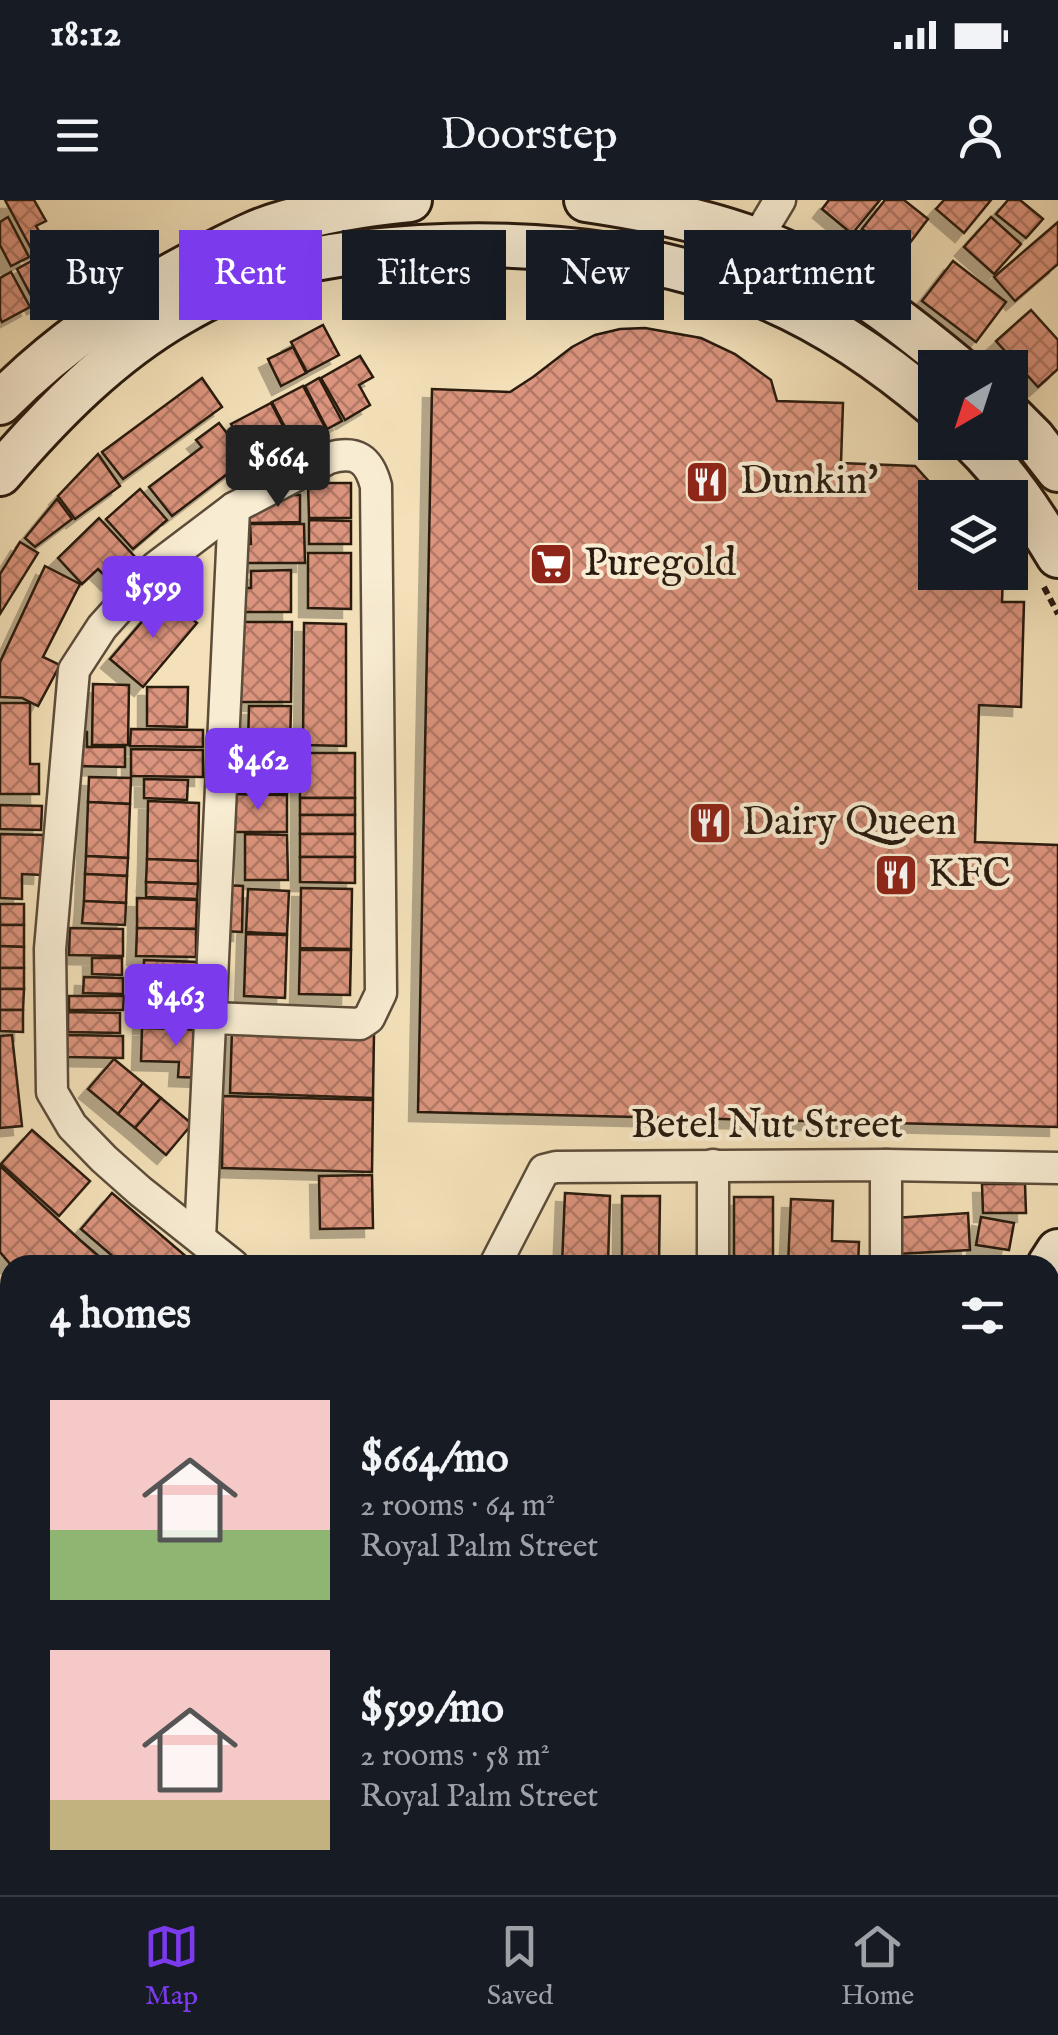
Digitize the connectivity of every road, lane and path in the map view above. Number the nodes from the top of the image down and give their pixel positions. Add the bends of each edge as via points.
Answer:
1 (586, 200) edge
2 (780, 200) edge
3 (391, 201) edge
4 (277, 212) edge
5 (719, 230) edge
6 (761, 230) edge
7 (322, 258) edge
8 (684, 272) edge
9 (179, 314) edge
10 (811, 320) edge
11 (897, 320) edge
12 (936, 350) edge
13 (918, 392) edge
14 (0, 403) edge
15 (1028, 433) edge
16 (988, 460) edge
17 (1058, 470) edge
18 (0, 474) edge
19 (234, 508) junction
20 (1058, 556) edge
21 (211, 1018) junction
22 (713, 1165) junction
23 (886, 1166) junction
24 (1058, 1168) edge
25 (514, 1230) junction
26 (200, 1238) junction
27 (221, 1255) edge
28 (500, 1255) edge
29 (516, 1255) edge
30 (713, 1255) edge
31 (886, 1255) edge

1 - 5 street
2 - 6 street
3 - 4 street
4 - 14 street via 107,314
7 - 8 street via 456,245 542,246 619,255
9 - 18 street via 86,384
10 - 13 street
11 - 12 street
15 - 17 street
16 - 20 street
19 - 21 street
19 - 21 street via 340,454 372,469 381,994 360,1024
19 - 26 street via 156,568 102,627 74,670 50,949 52,1092 72,1126 104,1159
21 - 26 street
22 - 23 street, Betel Nut Street
22 - 25 street, Betel Nut Street via 544,1170
22 - 30 street
23 - 24 street, Betel Nut Street
23 - 31 street
25 - 28 street
25 - 29 street
26 - 27 street

